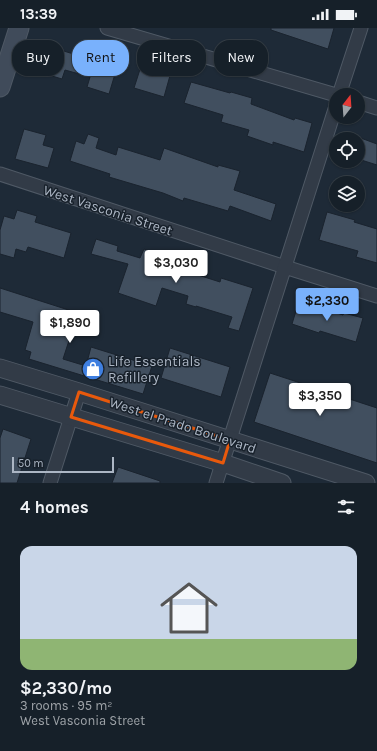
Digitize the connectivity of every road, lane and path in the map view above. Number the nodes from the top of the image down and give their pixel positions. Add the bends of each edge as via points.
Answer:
1 (19, 28) edge
2 (107, 28) edge
3 (361, 28) edge
4 (0, 87) edge
5 (341, 88) edge
6 (329, 93) edge
7 (365, 104) edge
8 (377, 108) edge
9 (330, 124) edge
10 (0, 174) edge
11 (284, 267) junction
12 (377, 296) edge
13 (0, 368) edge
14 (79, 392) junction
15 (0, 395) edge
16 (71, 417) junction
17 (230, 440) junction
18 (223, 463) junction
19 (50, 483) edge
20 (216, 483) edge
21 (282, 483) edge
22 (366, 483) edge

1 - 4 main road
2 - 6 street
3 - 5 street
7 - 8 street
9 - 11 street
10 - 11 street, West Vasconia Street
11 - 12 street, West Vasconia Street
11 - 17 street
13 - 14 street, West el Prado Boulevard
14 - 16 street
14 - 17 street, West el Prado Boulevard
15 - 16 street, West el Prado Boulevard
16 - 18 street, West el Prado Boulevard
16 - 19 street
17 - 18 street
17 - 22 street, West el Prado Boulevard
18 - 20 street
18 - 21 street, West el Prado Boulevard

